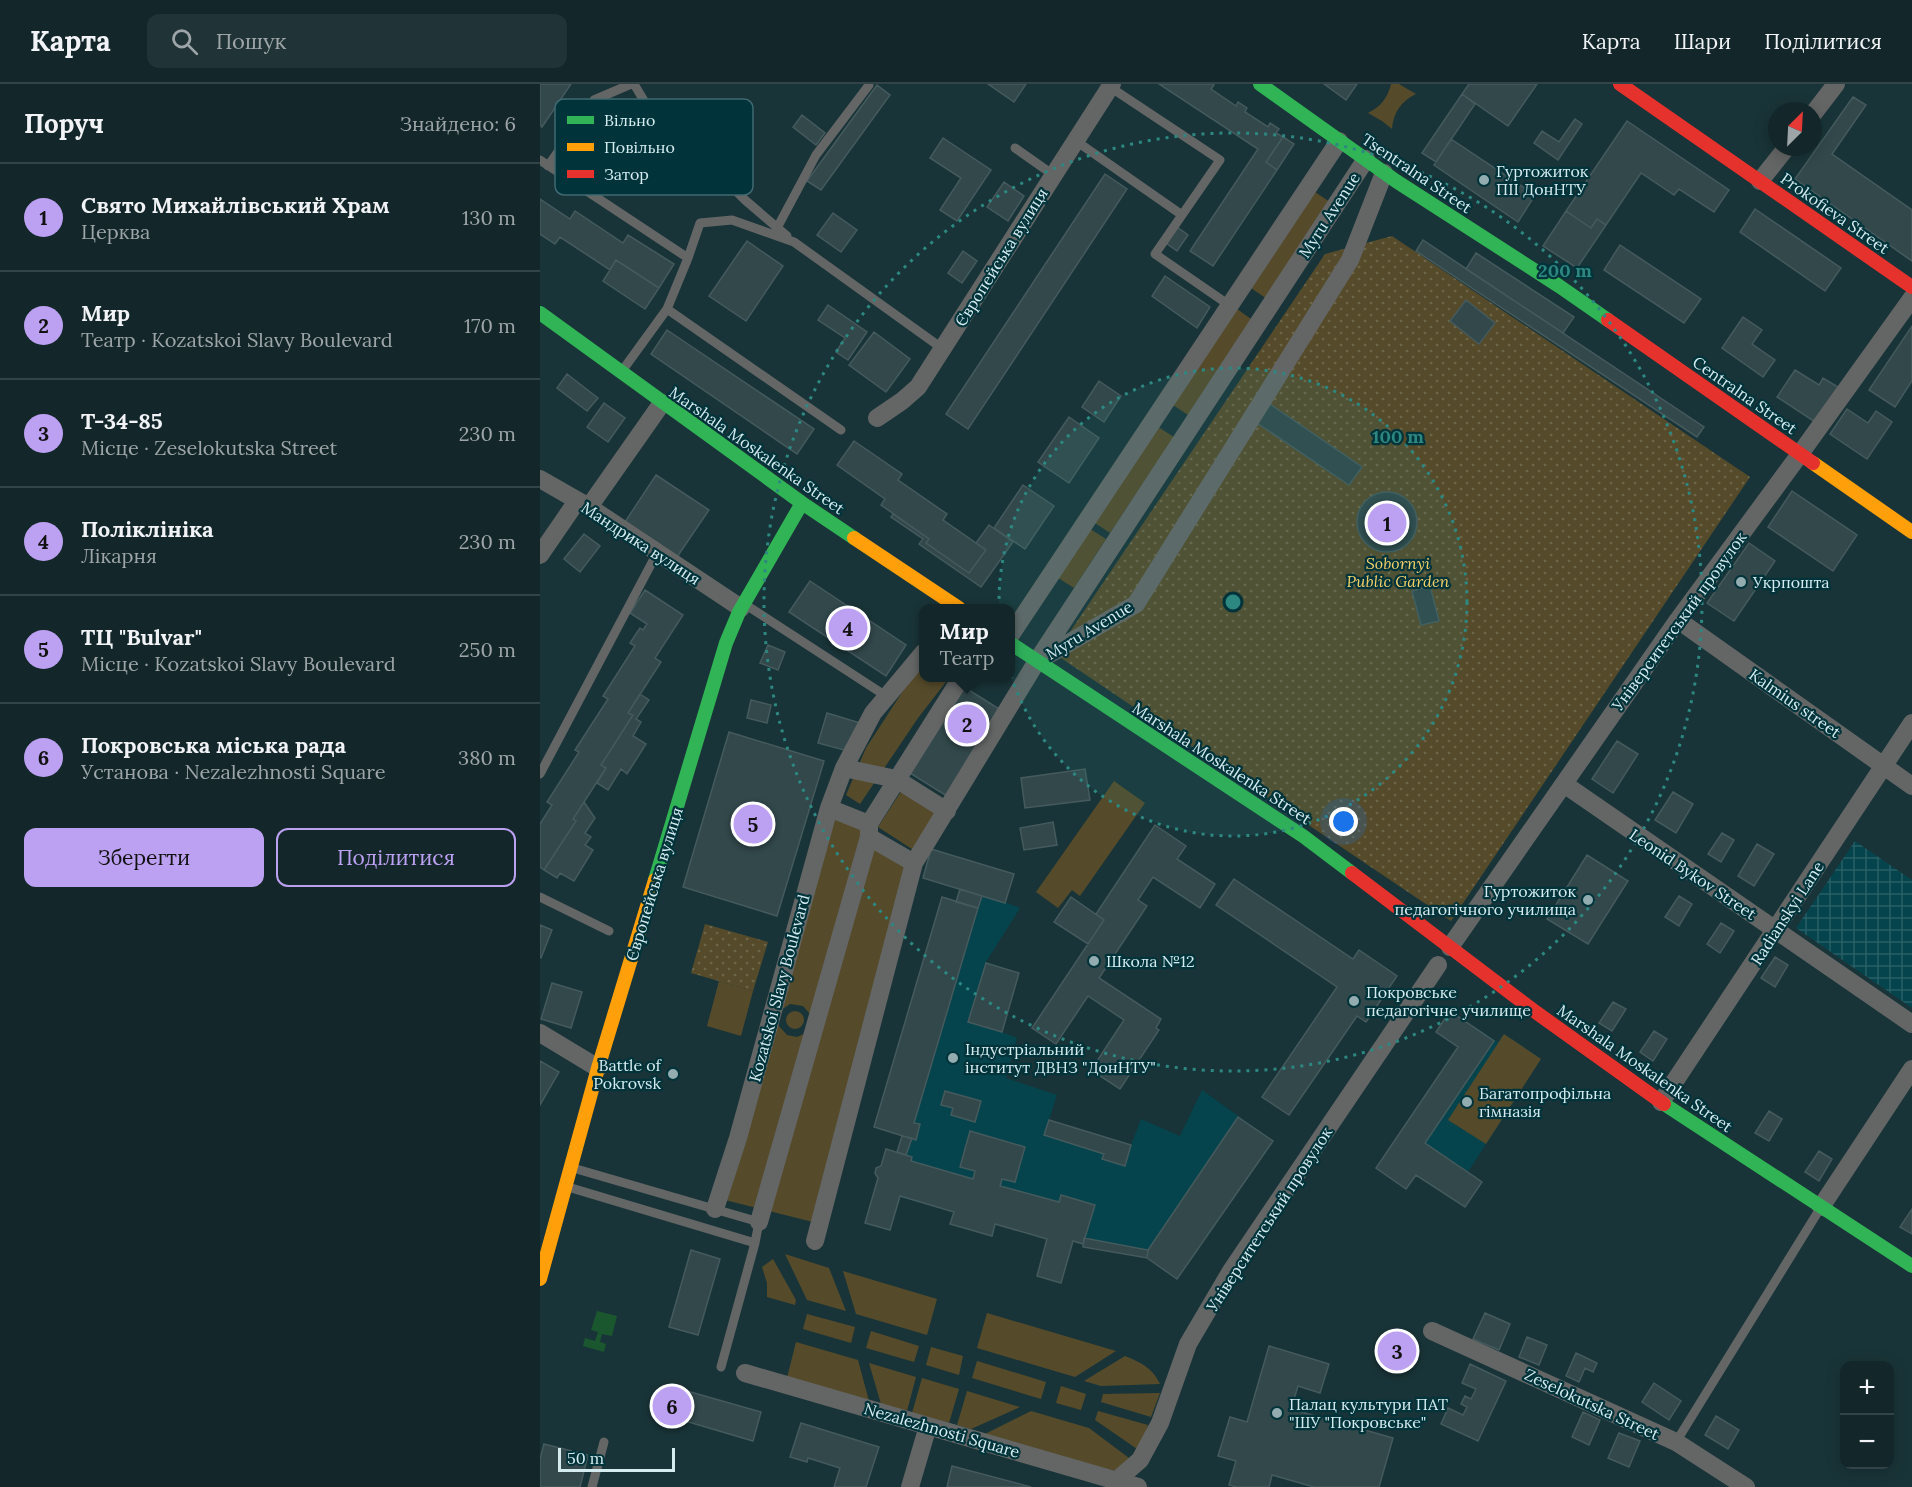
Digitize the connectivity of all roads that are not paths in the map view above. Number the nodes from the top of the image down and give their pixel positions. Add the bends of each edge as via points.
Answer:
1 (633, 84) edge
2 (1260, 84) edge
3 (1620, 84) edge
4 (1836, 84) edge
5 (869, 85) edge
6 (1111, 86) edge
7 (596, 99) edge
8 (642, 99) edge
9 (1822, 102) edge
10 (1076, 141) junction
11 (1339, 141) junction
12 (1015, 148) dead end
13 (555, 149) edge
14 (1780, 156) edge
15 (1366, 159) junction
16 (544, 163) edge
17 (1384, 172) junction
18 (1052, 174) junction
19 (1760, 181) junction
20 (593, 195) edge
21 (740, 195) edge
22 (1182, 215) junction
23 (777, 228) junction
24 (794, 242) junction
25 (688, 258) junction
26 (1912, 287) edge
27 (1912, 298) edge
28 (1229, 305) junction
29 (667, 309) junction
30 (540, 313) edge
31 (944, 349) junction
32 (621, 373) junction
33 (662, 403) junction
34 (877, 418) dead end
35 (841, 430) dead end
36 (1800, 454) junction
37 (540, 479) edge
38 (802, 503) junction
39 (583, 504) junction
40 (1912, 532) edge
41 (657, 553) junction
42 (540, 555) edge
43 (952, 604) edge
44 (742, 606) junction
45 (1677, 620) junction
46 (1015, 630) edge
47 (1015, 646) edge
48 (919, 658) edge
49 (1037, 661) junction
50 (958, 682) edge
51 (886, 696) junction
52 (1912, 723) edge
53 (1884, 766) junction
54 (844, 768) junction
55 (540, 774) edge
56 (896, 779) junction
57 (1564, 784) junction
58 (1912, 786) edge
59 (829, 808) junction
60 (947, 811) junction
61 (869, 831) junction
62 (914, 863) junction
63 (540, 897) edge
64 (1776, 930) junction
65 (609, 931) dead end
66 (1450, 947) junction
67 (1438, 965) dead end
68 (1912, 1024) edge
69 (540, 1033) edge
70 (598, 1068) junction
71 (1912, 1069) edge
72 (1661, 1102) junction
73 (571, 1167) junction
74 (566, 1186) junction
75 (1821, 1208) junction
76 (715, 1209) junction
77 (759, 1222) junction
78 (815, 1241) dead end
79 (755, 1243) junction
80 (1912, 1266) edge
81 (540, 1279) edge
82 (1432, 1331) dead end
83 (721, 1366) dead end
84 (745, 1373) dead end
85 (928, 1426) junction
86 (604, 1442) dead end
87 (1676, 1442) junction
88 (1117, 1480) junction
89 (592, 1487) edge
90 (910, 1487) edge
91 (1138, 1487) edge
92 (1746, 1487) edge

1 - 7 lane
1 - 8 lane
2 - 11 street, Tsentralna Street
3 - 19 street, Prokofieva Street
4 - 9 street
5 - 23 lane via 816,155
6 - 10 street, Європейська вулиця
6 - 22 lane via 1220,160
10 - 18 street, Європейська вулиця
10 - 22 lane
11 - 15 street, Tsentralna Street
11 - 28 street, Myru Avenue
12 - 18 lane
13 - 16 lane
14 - 19 street
15 - 17 street, Tsentralna Street
15 - 49 street, Myru Avenue
17 - 36 street, Centralna Street via 1559,286
17 - 49 street, Myru Avenue via 1350,260 1136,604
18 - 31 street, Європейська вулиця
19 - 26 street, Prokofieva Street
20 - 25 lane
21 - 23 lane
22 - 28 lane via 1155,254
23 - 24 lane
24 - 25 lane via 732,220 700,224
24 - 31 lane
25 - 29 lane
27 - 36 street, Університетський провулок
28 - 46 street, Myru Avenue
29 - 32 lane
29 - 35 lane
30 - 32 street, Marshala Moskalenka Street
31 - 34 street, Європейська вулиця via 918,387
32 - 33 street, Marshala Moskalenka Street
33 - 38 street, Marshala Moskalenka Street
33 - 39 street
36 - 40 street, Centralna Street
36 - 45 street, Університетський провулок
37 - 39 street, Мандрика вулиця
38 - 43 street, Marshala Moskalenka Street
38 - 44 street, Європейська вулиця
39 - 41 street, Мандрика вулиця
39 - 42 street
41 - 44 street, Мандрика вулиця
41 - 55 lane
44 - 51 lane
44 - 70 street, Європейська вулиця via 718,666
45 - 53 street, Kalmius street
45 - 57 street, Університетський провулок
47 - 49 street, Marshala Moskalenka Street
48 - 51 street, Kozatskoi Slavy Boulevard
49 - 60 street
49 - 66 street, Marshala Moskalenka Street via 1304,836
50 - 56 street
51 - 54 street, Kozatskoi Slavy Boulevard
52 - 53 street, Radianskyi Lane
53 - 58 street, Kalmius street
53 - 64 street, Radianskyi Lane
54 - 56 street
54 - 59 street, Kozatskoi Slavy Boulevard
56 - 60 street
56 - 61 street
57 - 64 street, Leonid Bykov Street
57 - 66 street, Університетський провулок
59 - 61 street
59 - 76 street, Kozatskoi Slavy Boulevard
60 - 62 street
61 - 62 street
61 - 77 street
62 - 78 street
63 - 65 lane
64 - 68 street, Leonid Bykov Street
64 - 72 street, Radianskyi Lane
66 - 72 street, Marshala Moskalenka Street
67 - 88 street, Університетський провулок via 1231,1271 1188,1344 1160,1423 1140,1460
69 - 70 street
70 - 73 street, Європейська вулиця
71 - 75 street
72 - 75 street, Marshala Moskalenka Street
73 - 74 street, Європейська вулиця
73 - 76 lane
74 - 79 lane
74 - 81 street, Європейська вулиця
75 - 80 street, Marshala Moskalenka Street
75 - 87 lane
76 - 77 lane
77 - 79 lane
79 - 83 lane
82 - 87 street, Zeselokutska Street
84 - 85 street, Nezalezhnosti Square
85 - 88 street, Nezalezhnosti Square
85 - 90 street
86 - 89 lane
87 - 92 street, Zeselokutska Street
88 - 91 street, Nezalezhnosti Square

